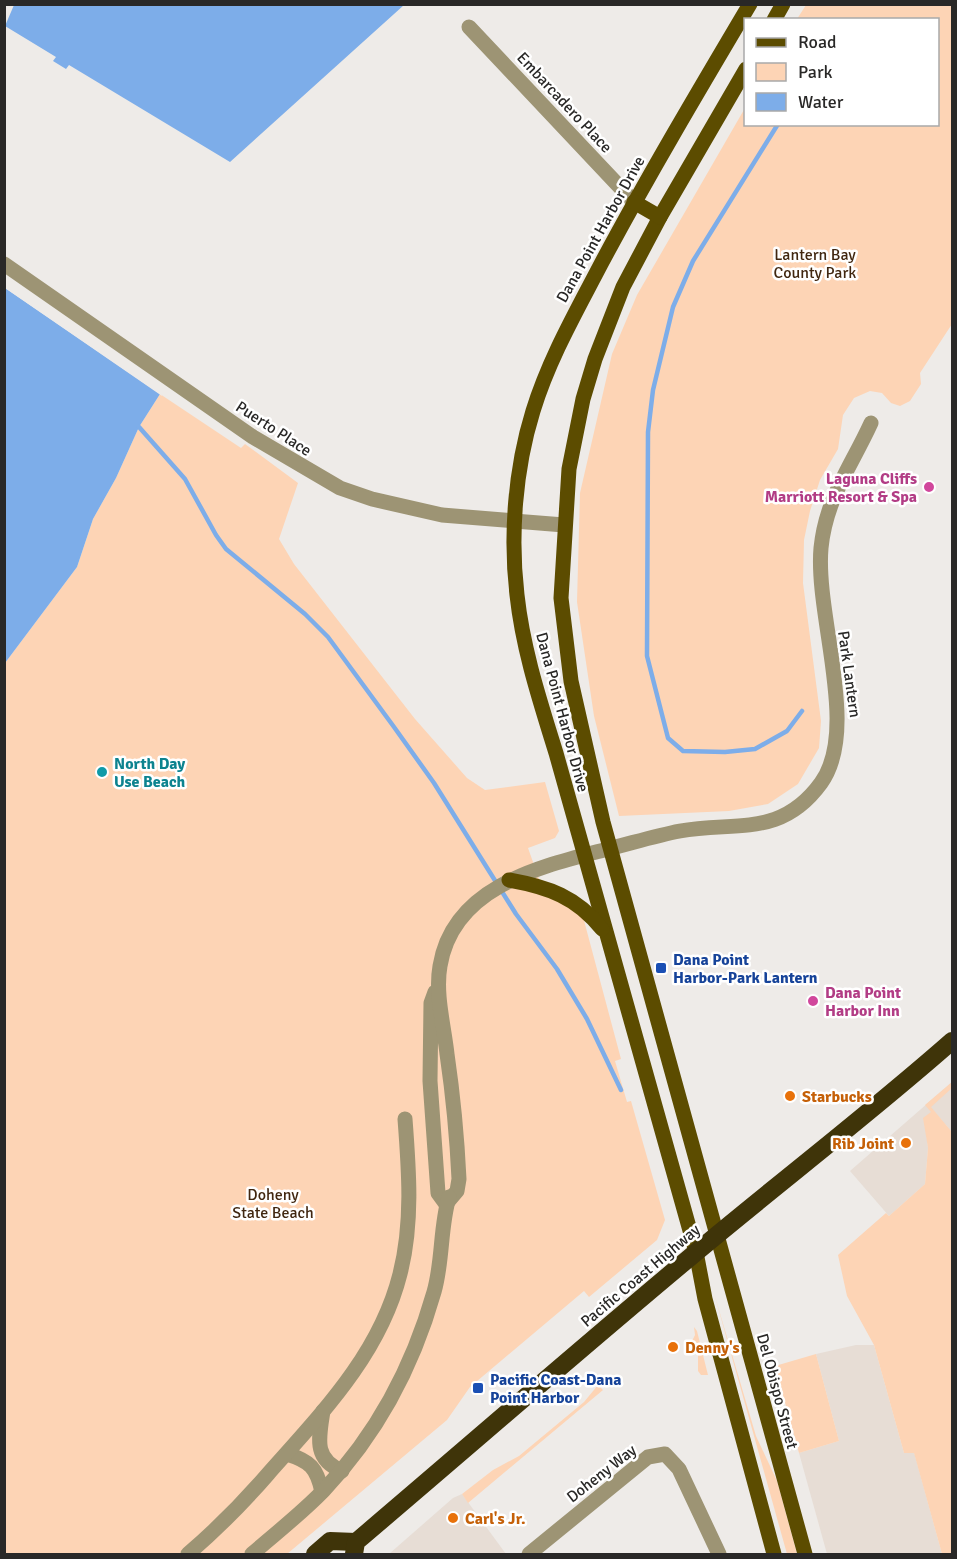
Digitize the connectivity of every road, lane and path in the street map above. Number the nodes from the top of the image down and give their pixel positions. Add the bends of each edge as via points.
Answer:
1 (750, 4) edge
2 (783, 4) edge
3 (775, 18) edge
4 (469, 27) dead end
5 (744, 72) edge
6 (634, 202) junction
7 (660, 217) junction
8 (4, 264) edge
9 (871, 423) dead end
10 (516, 522) junction
11 (564, 525) junction
12 (611, 849) junction
13 (584, 855) junction
14 (509, 880) junction
15 (606, 934) junction
16 (438, 984) junction
17 (431, 1003) junction
18 (952, 1041) edge
19 (448, 1102) junction
20 (405, 1119) dead end
21 (446, 1204) junction
22 (717, 1236) junction
23 (696, 1252) junction
24 (323, 1411) junction
25 (287, 1454) junction
26 (342, 1471) junction
27 (322, 1492) junction
28 (355, 1548) edge
29 (188, 1554) edge
30 (252, 1554) edge
31 (315, 1554) edge
32 (529, 1554) edge
33 (720, 1554) edge
34 (774, 1554) edge
35 (805, 1554) edge

1 - 6 main road, Dana Point Harbor Drive
2 - 3 main road
4 - 6 street, Embarcadero Place
5 - 7 main road, Dana Point Harbor Drive
6 - 7 main road
6 - 10 main road, Dana Point Harbor Drive via 547,370 521,459
7 - 11 main road, Dana Point Harbor Drive via 623,287 583,399 569,469
8 - 10 street, Puerto Place via 313,475 372,499 430,512
9 - 12 street, Park Lantern via 832,495 823,532 821,592 839,726 834,758 824,779 801,805 766,823 680,831
10 - 11 street, Puerto Place
10 - 13 main road, Dana Point Harbor Drive via 516,595 524,637
11 - 12 main road, Dana Point Harbor Drive via 561,598 567,659 581,733
12 - 13 street, Park Lantern
12 - 22 main road, Dana Point Harbor Drive
13 - 14 street
13 - 15 main road, Dana Point Harbor Drive
14 - 15 main road via 534,884 570,898
14 - 16 street via 482,897 459,923 444,950
15 - 23 main road, Dana Point Harbor Drive
16 - 17 street
16 - 19 street
17 - 19 street
17 - 21 street via 435,1165 438,1193
18 - 22 highway, Pacific Coast Highway via 879,1106
19 - 21 street via 451,1188
20 - 24 street via 408,1233 400,1273 378,1334
21 - 26 street via 435,1289 416,1347 378,1422
22 - 23 highway, Pacific Coast Highway
22 - 35 main road, Del Obispo Street
23 - 28 highway, Pacific Coast Highway
23 - 34 main road via 705,1299
24 - 25 street
24 - 26 street via 321,1453 326,1464
25 - 27 street via 313,1466
25 - 29 street via 240,1507
26 - 27 street
27 - 30 street
28 - 31 highway, Pacific Coast Highway via 330,1541
32 - 33 street, Doheny Way via 648,1457 665,1454 679,1469

